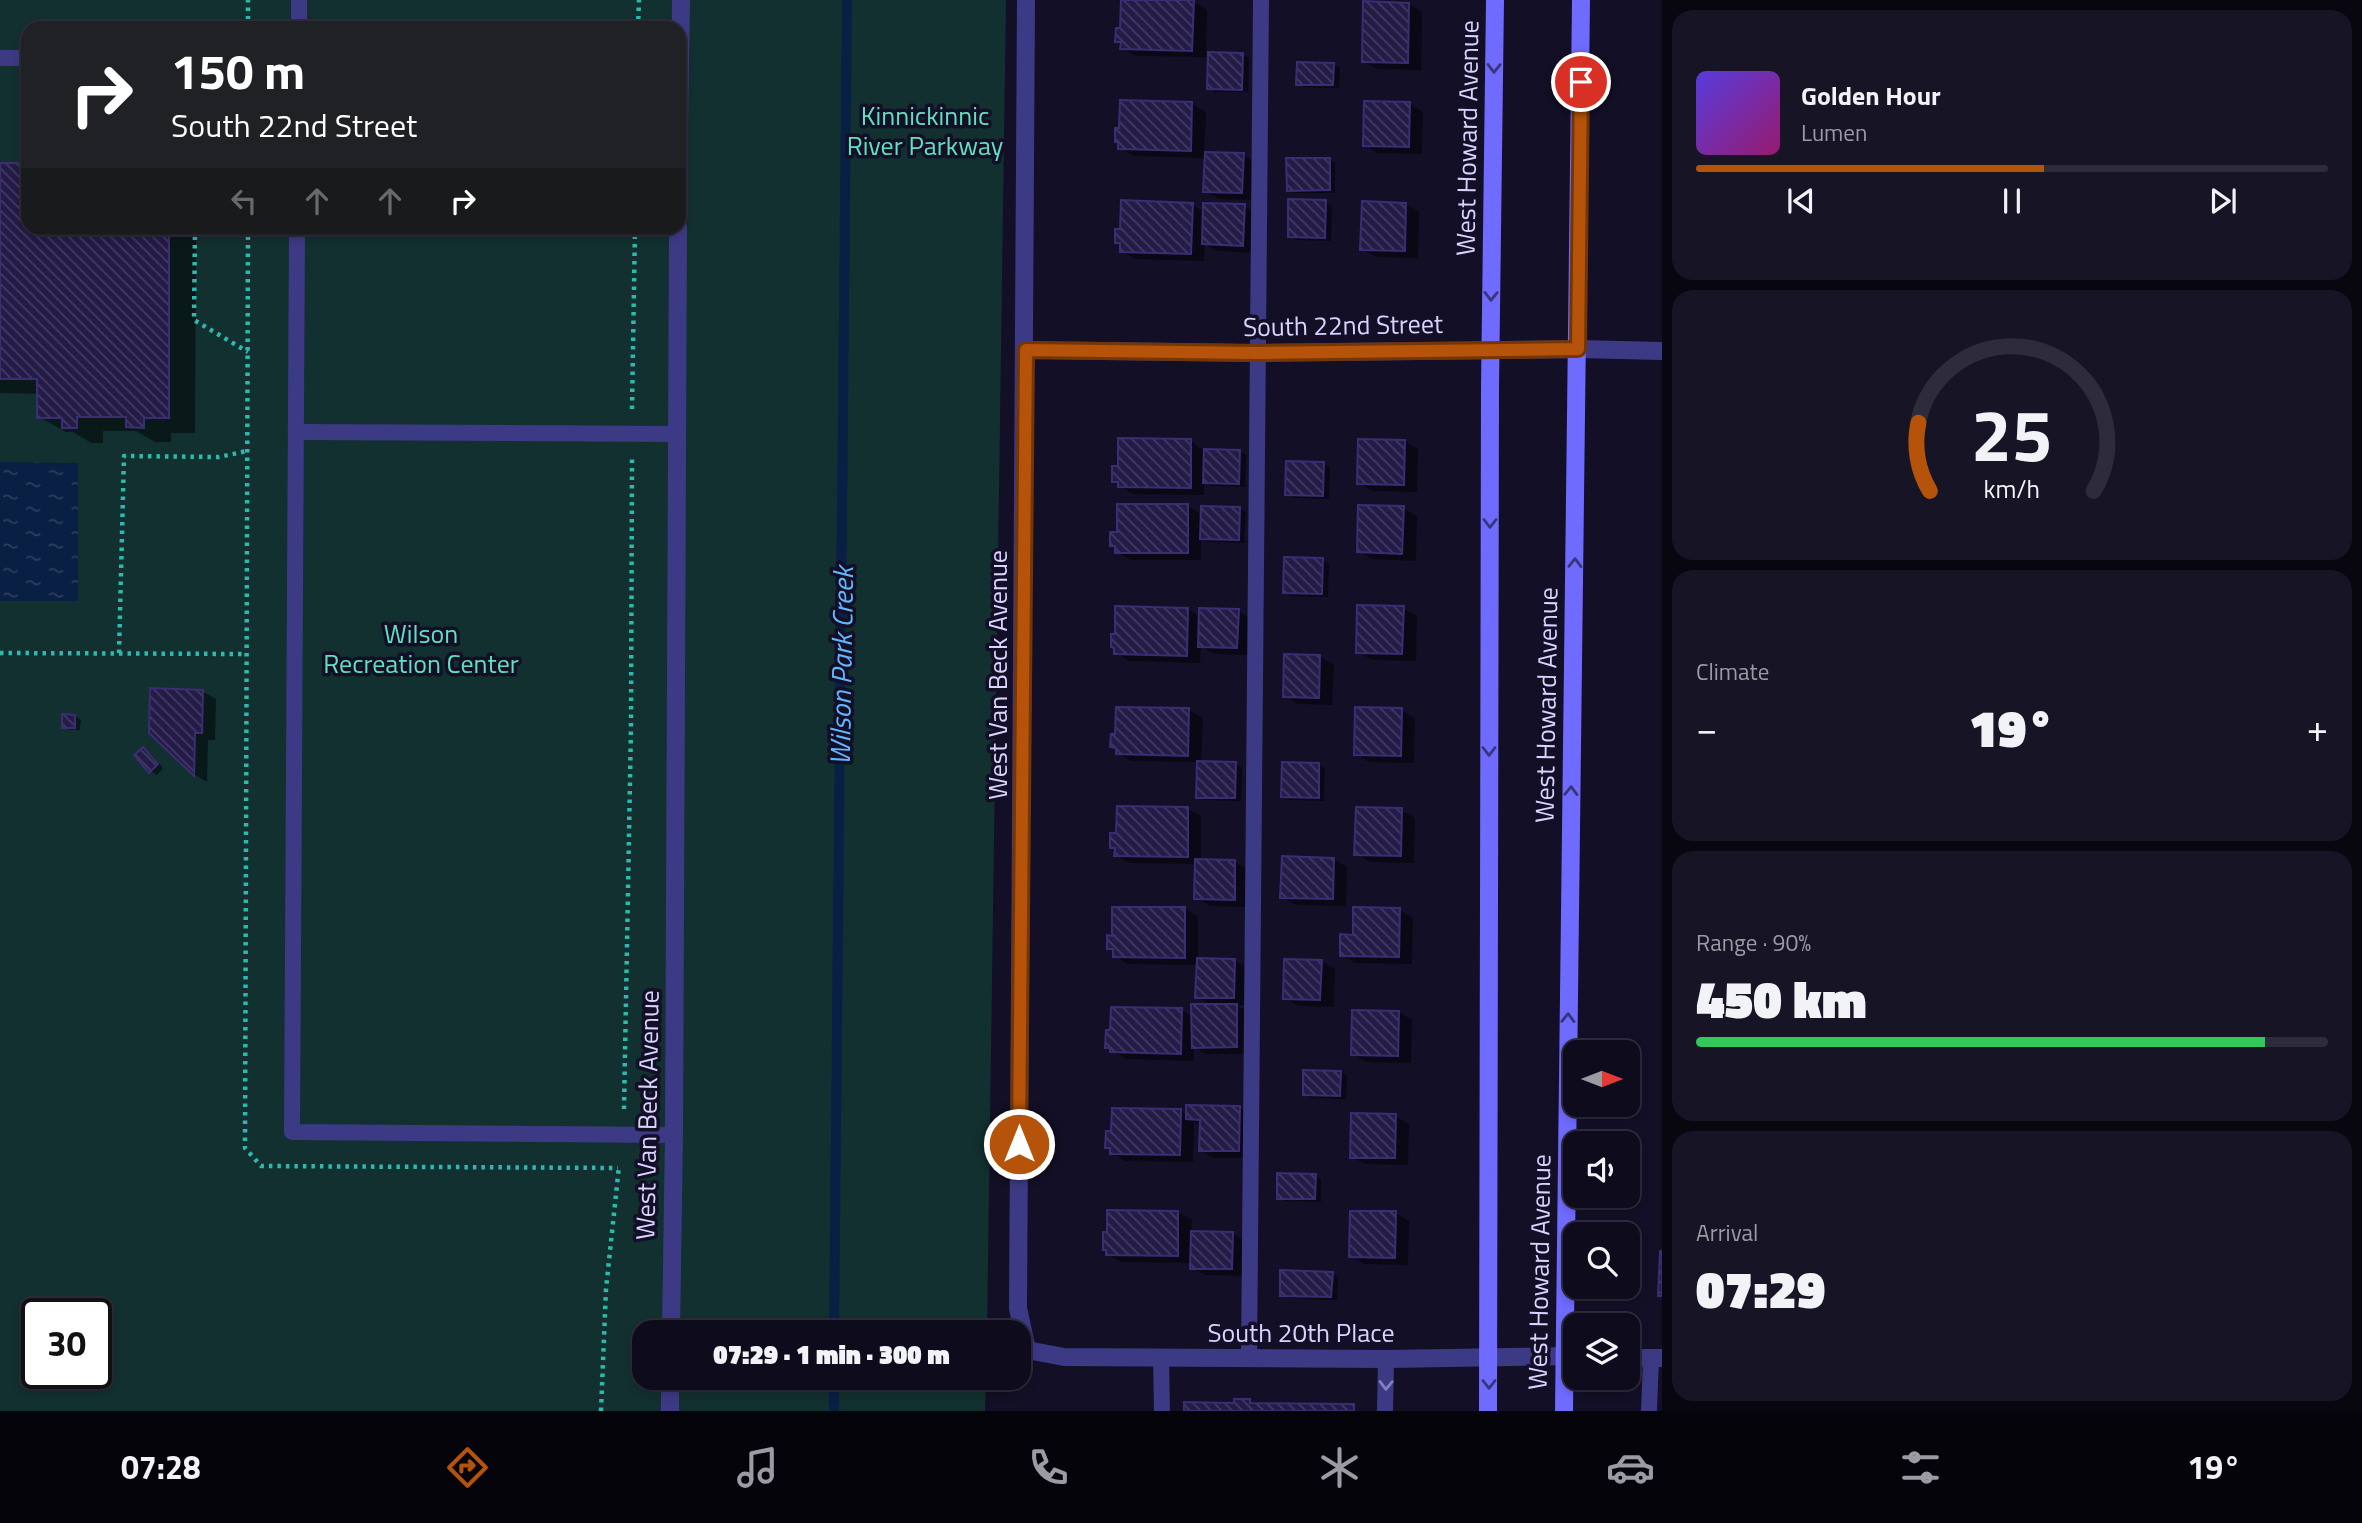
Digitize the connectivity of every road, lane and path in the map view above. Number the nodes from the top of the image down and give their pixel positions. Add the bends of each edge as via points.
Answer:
1 (248, 0) edge
2 (299, 0) edge
3 (639, 0) edge
4 (681, 0) edge
5 (1026, 0) edge
6 (1261, 0) edge
7 (1495, 0) edge
8 (1581, 0) edge
9 (248, 21) edge
10 (299, 21) edge
11 (638, 21) edge
12 (681, 21) edge
13 (0, 58) edge
14 (21, 58) edge
15 (195, 235) edge
16 (298, 235) edge
17 (635, 235) edge
18 (678, 235) edge
19 (1578, 349) junction
20 (1026, 350) junction
21 (1490, 350) junction
22 (1662, 351) edge
23 (247, 352) dead end
24 (1257, 353) junction
25 (296, 432) junction
26 (632, 433) junction
27 (677, 434) junction
28 (247, 451) dead end
29 (0, 653) edge
30 (120, 653) junction
31 (246, 654) dead end
32 (622, 1134) junction
33 (674, 1135) junction
34 (1569, 1313) edge
35 (671, 1320) edge
36 (1021, 1320) edge
37 (1031, 1351) edge
38 (1489, 1356) junction
39 (1563, 1356) edge
40 (1161, 1358) junction
41 (1250, 1358) junction
42 (1656, 1358) edge
43 (1386, 1359) junction
44 (670, 1390) edge
45 (1566, 1390) edge
46 (601, 1411) edge
47 (670, 1411) edge
48 (1162, 1411) edge
49 (1385, 1411) edge
50 (1488, 1411) edge
51 (1564, 1411) edge
52 (1649, 1411) edge

1 - 9 path
2 - 10 lane
3 - 11 path
4 - 12 street
5 - 20 street, West Van Beck Avenue
6 - 24 lane
7 -> 21 main road, West Howard Avenue
8 - 19 main road, West Howard Avenue
13 - 14 lane
15 - 23 path via 194,320
16 - 25 lane
17 - 26 path
18 - 27 street, West Van Beck Avenue
19 - 21 street, South 22nd Street
19 - 22 street, South 22nd Street
34 -> 19 main road, West Howard Avenue
20 - 24 street, South 22nd Street
20 - 36 street, West Van Beck Avenue
21 - 24 street, South 22nd Street
21 -> 38 main road, West Howard Avenue
24 - 41 lane
25 - 26 lane
25 - 32 lane via 292,1132
26 - 27 lane
26 - 32 path via 629,891
27 - 33 street, West Van Beck Avenue
28 - 30 path via 219,457 124,456
29 - 30 path
30 - 31 path
32 - 33 lane
32 - 46 path via 606,1289
33 - 35 street, West Van Beck Avenue
37 - 40 street, South 20th Place via 1064,1357
38 - 39 street, South 20th Place
38 - 43 street, South 20th Place
38 -> 50 main road, West Howard Avenue
40 - 41 street, South 20th Place
40 - 48 lane
41 - 43 street, South 20th Place
42 - 52 lane
43 -> 49 lane
44 - 47 street
45 - 51 main road, West Howard Avenue

